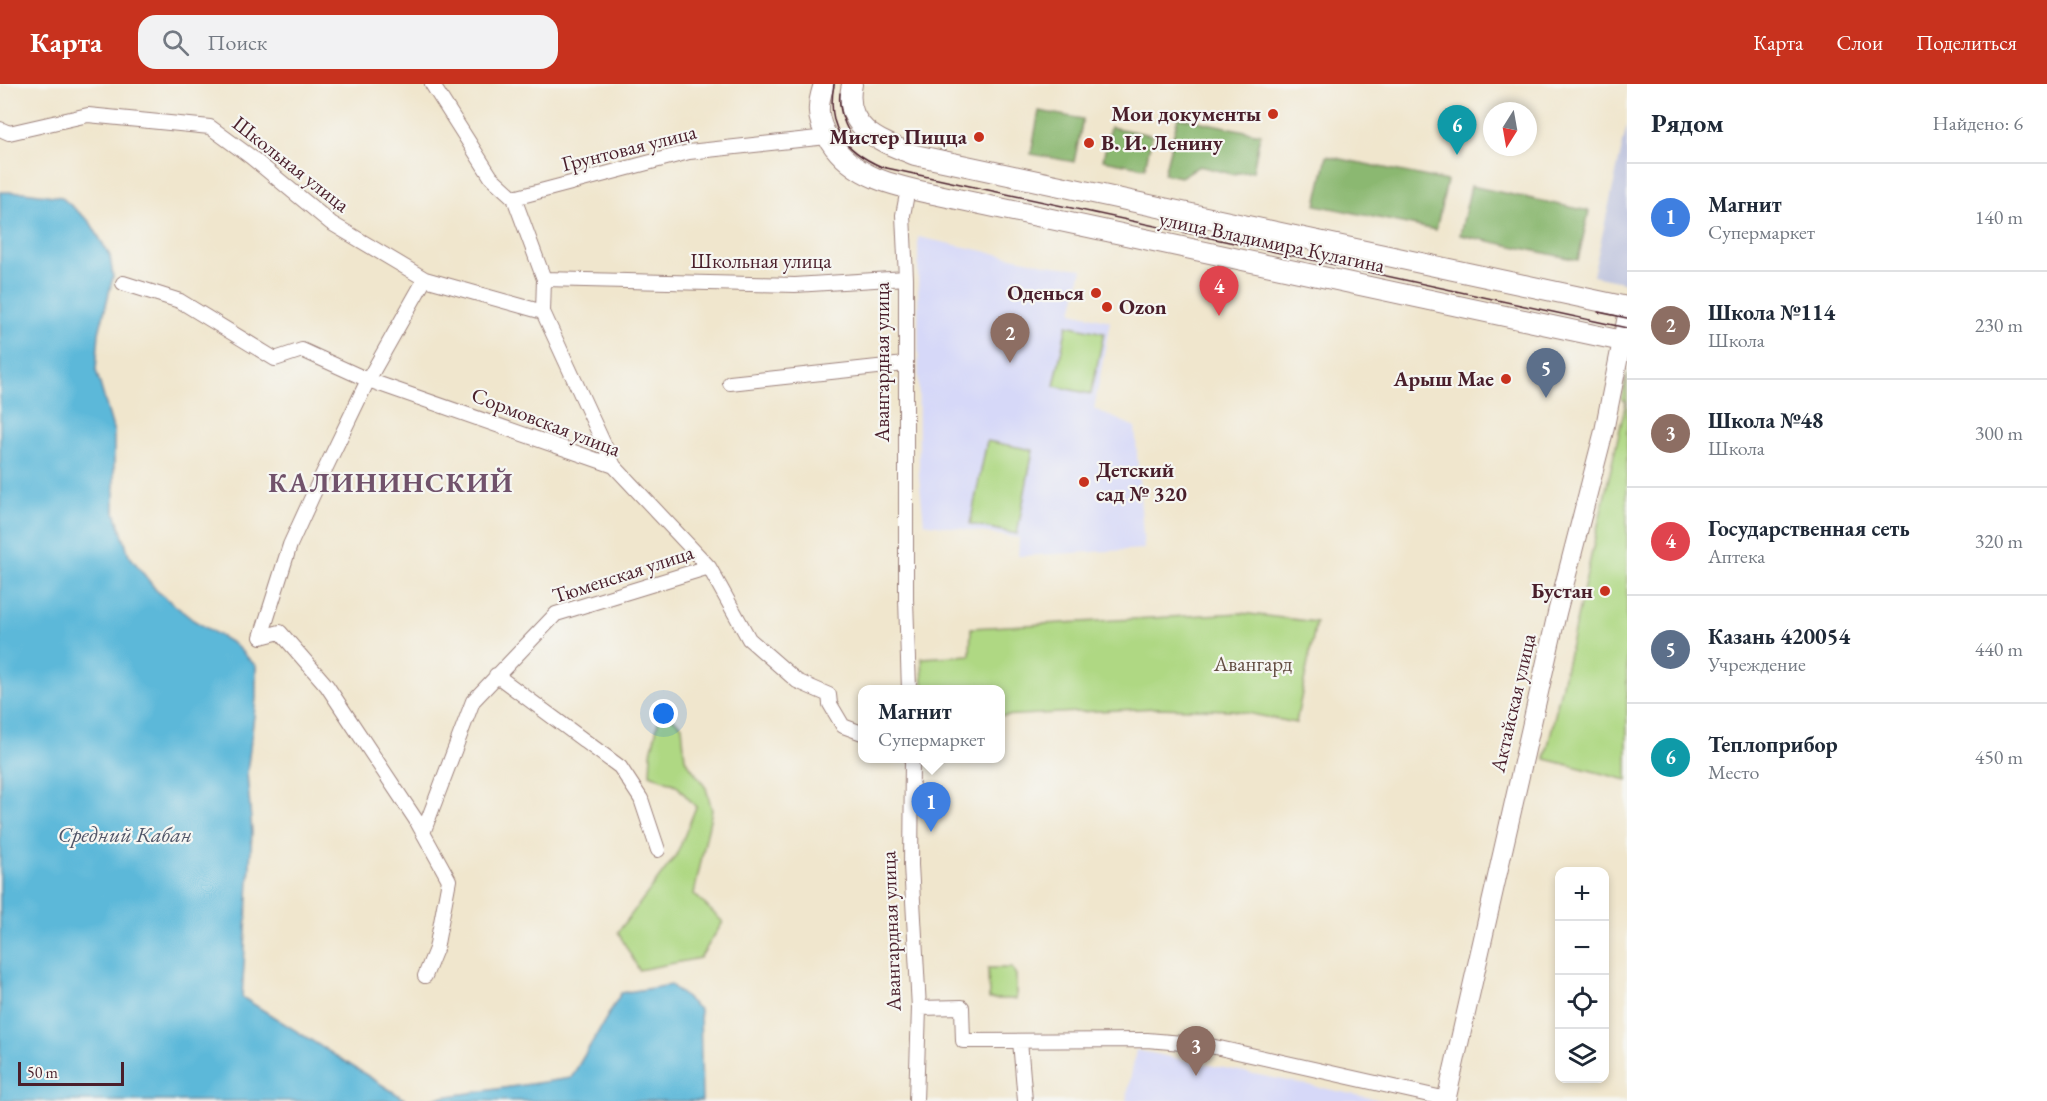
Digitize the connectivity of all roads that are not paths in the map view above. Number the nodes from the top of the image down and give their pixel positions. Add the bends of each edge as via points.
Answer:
1 (432, 84) edge
2 (824, 84) edge
3 (852, 84) edge
4 (0, 129) edge
5 (827, 137) junction
6 (908, 189) junction
7 (514, 198) junction
8 (906, 278) junction
9 (425, 279) junction
10 (544, 279) junction
11 (123, 282) dead end
12 (1627, 307) edge
13 (543, 312) junction
14 (1627, 316) edge
15 (1625, 341) edge
16 (905, 364) junction
17 (368, 380) junction
18 (730, 383) dead end
19 (614, 466) junction
20 (709, 567) junction
21 (496, 675) junction
22 (909, 685) edge
23 (858, 732) edge
24 (912, 763) edge
25 (423, 833) junction
26 (658, 850) dead end
27 (425, 976) dead end
28 (919, 1008) junction
29 (1020, 1041) junction
30 (1446, 1100) edge
31 (916, 1101) edge
32 (1025, 1101) edge

1 - 7 street via 491,177
2 - 5 main road via 819,106 820,122
3 - 12 main road, улица Владимира Кулагина via 849,95 857,121 876,140 915,155
4 - 9 street, Школьная улица via 9,133 88,115 210,127 331,224
5 - 6 main road via 854,168
5 - 7 street, Грунтовая улица via 689,152
6 - 8 street, Авангардная улица via 903,215
6 - 15 main road, улица Владимира Кулагина
7 - 10 street
8 - 10 street, Школьная улица via 795,285
8 - 16 street, Авангардная улица
9 - 13 street, Школьная улица
9 - 17 street
10 - 13 street
11 - 17 street, Сормовская улица via 180,301 275,359 302,350
13 - 19 street
14 - 15 street, Актайская улица
15 - 30 street, Актайская улица via 1557,613
16 - 18 street
16 - 22 street, Авангардная улица
17 - 19 street, Сормовская улица
17 - 25 street via 290,545 261,637 280,632 327,686
19 - 20 street, Сормовская улица
20 - 21 street, Тюменская улица via 556,614
20 - 23 street, Сормовская улица via 749,639 797,681 829,695 843,726
21 - 25 street, Тюменская улица via 473,701
21 - 26 street via 620,767 641,799
24 - 28 street, Авангардная улица via 911,866
25 - 27 street via 449,880 436,949
28 - 29 street via 963,1007 963,1041
28 - 31 street, Авангардная улица
29 - 30 street via 1147,1040 1206,1045
29 - 32 street

